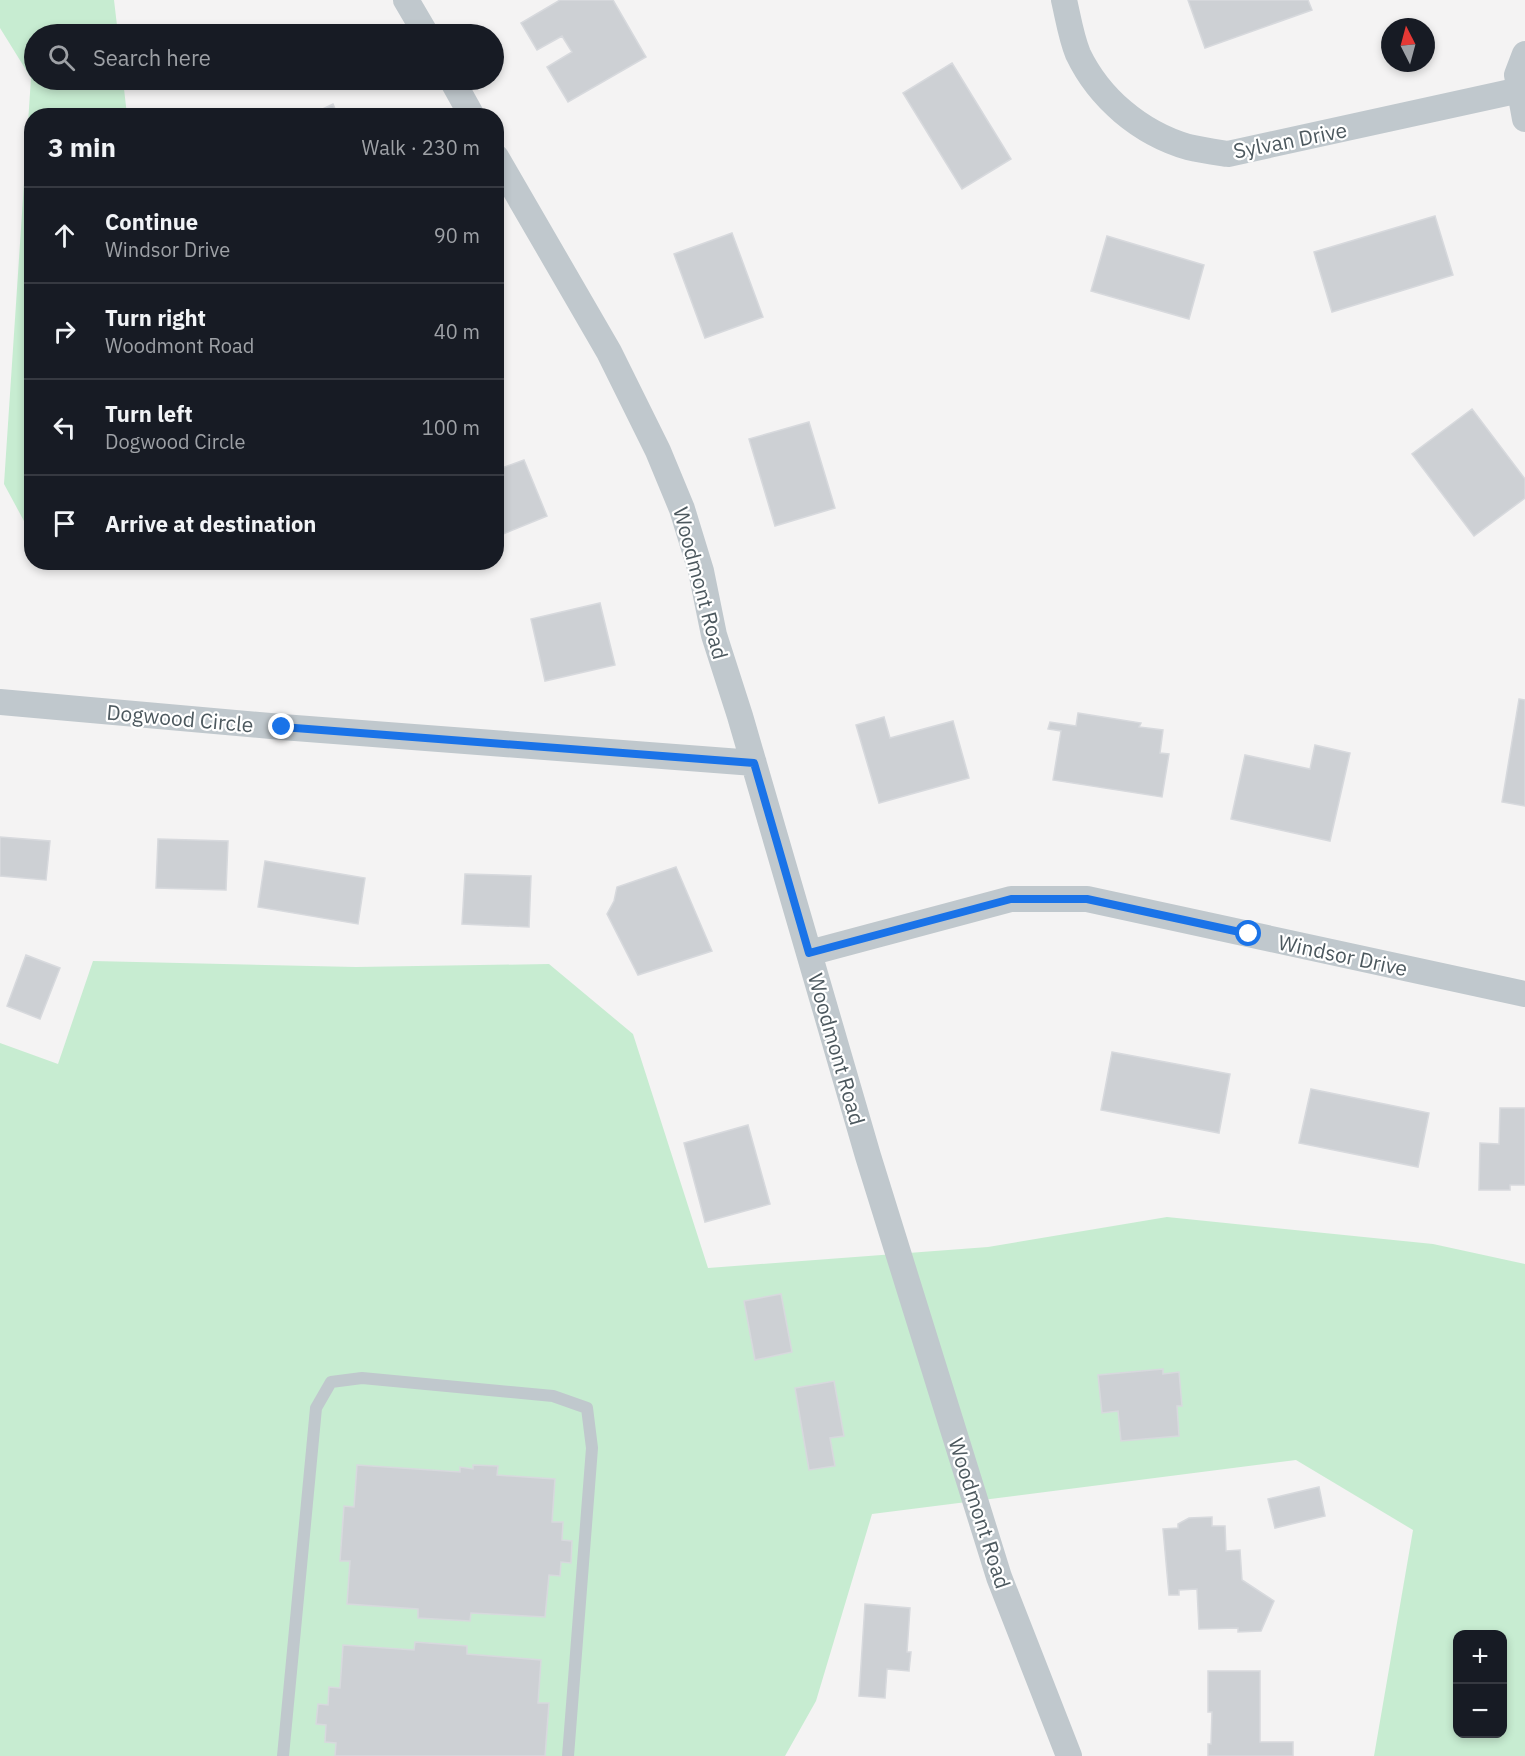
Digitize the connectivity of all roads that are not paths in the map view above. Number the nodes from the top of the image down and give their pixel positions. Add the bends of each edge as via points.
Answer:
1 (406, 0) edge
2 (1064, 0) edge
3 (420, 24) edge
4 (1525, 54) edge
5 (458, 90) edge
6 (1520, 90) junction
7 (468, 108) edge
8 (1525, 119) edge
9 (504, 171) edge
10 (0, 702) edge
11 (754, 763) junction
12 (809, 953) junction
13 (1525, 994) edge
14 (283, 1756) edge
15 (568, 1756) edge
16 (1069, 1756) edge

1 - 3 street
2 - 6 street, Sylvan Drive via 1077,51 1100,88 1123,112 1149,130 1189,147 1228,154
4 - 6 street via 1517,75
5 - 7 street
6 - 8 street
9 - 11 street, Woodmont Road via 609,351 658,451 682,509 714,634
10 - 11 street, Dogwood Circle
11 - 12 street, Woodmont Road
12 - 13 street, Windsor Drive via 1011,899 1087,899
12 - 16 street, Woodmont Road via 999,1577
14 - 15 lane via 316,1408 332,1382 362,1377 553,1396 587,1408 592,1448

